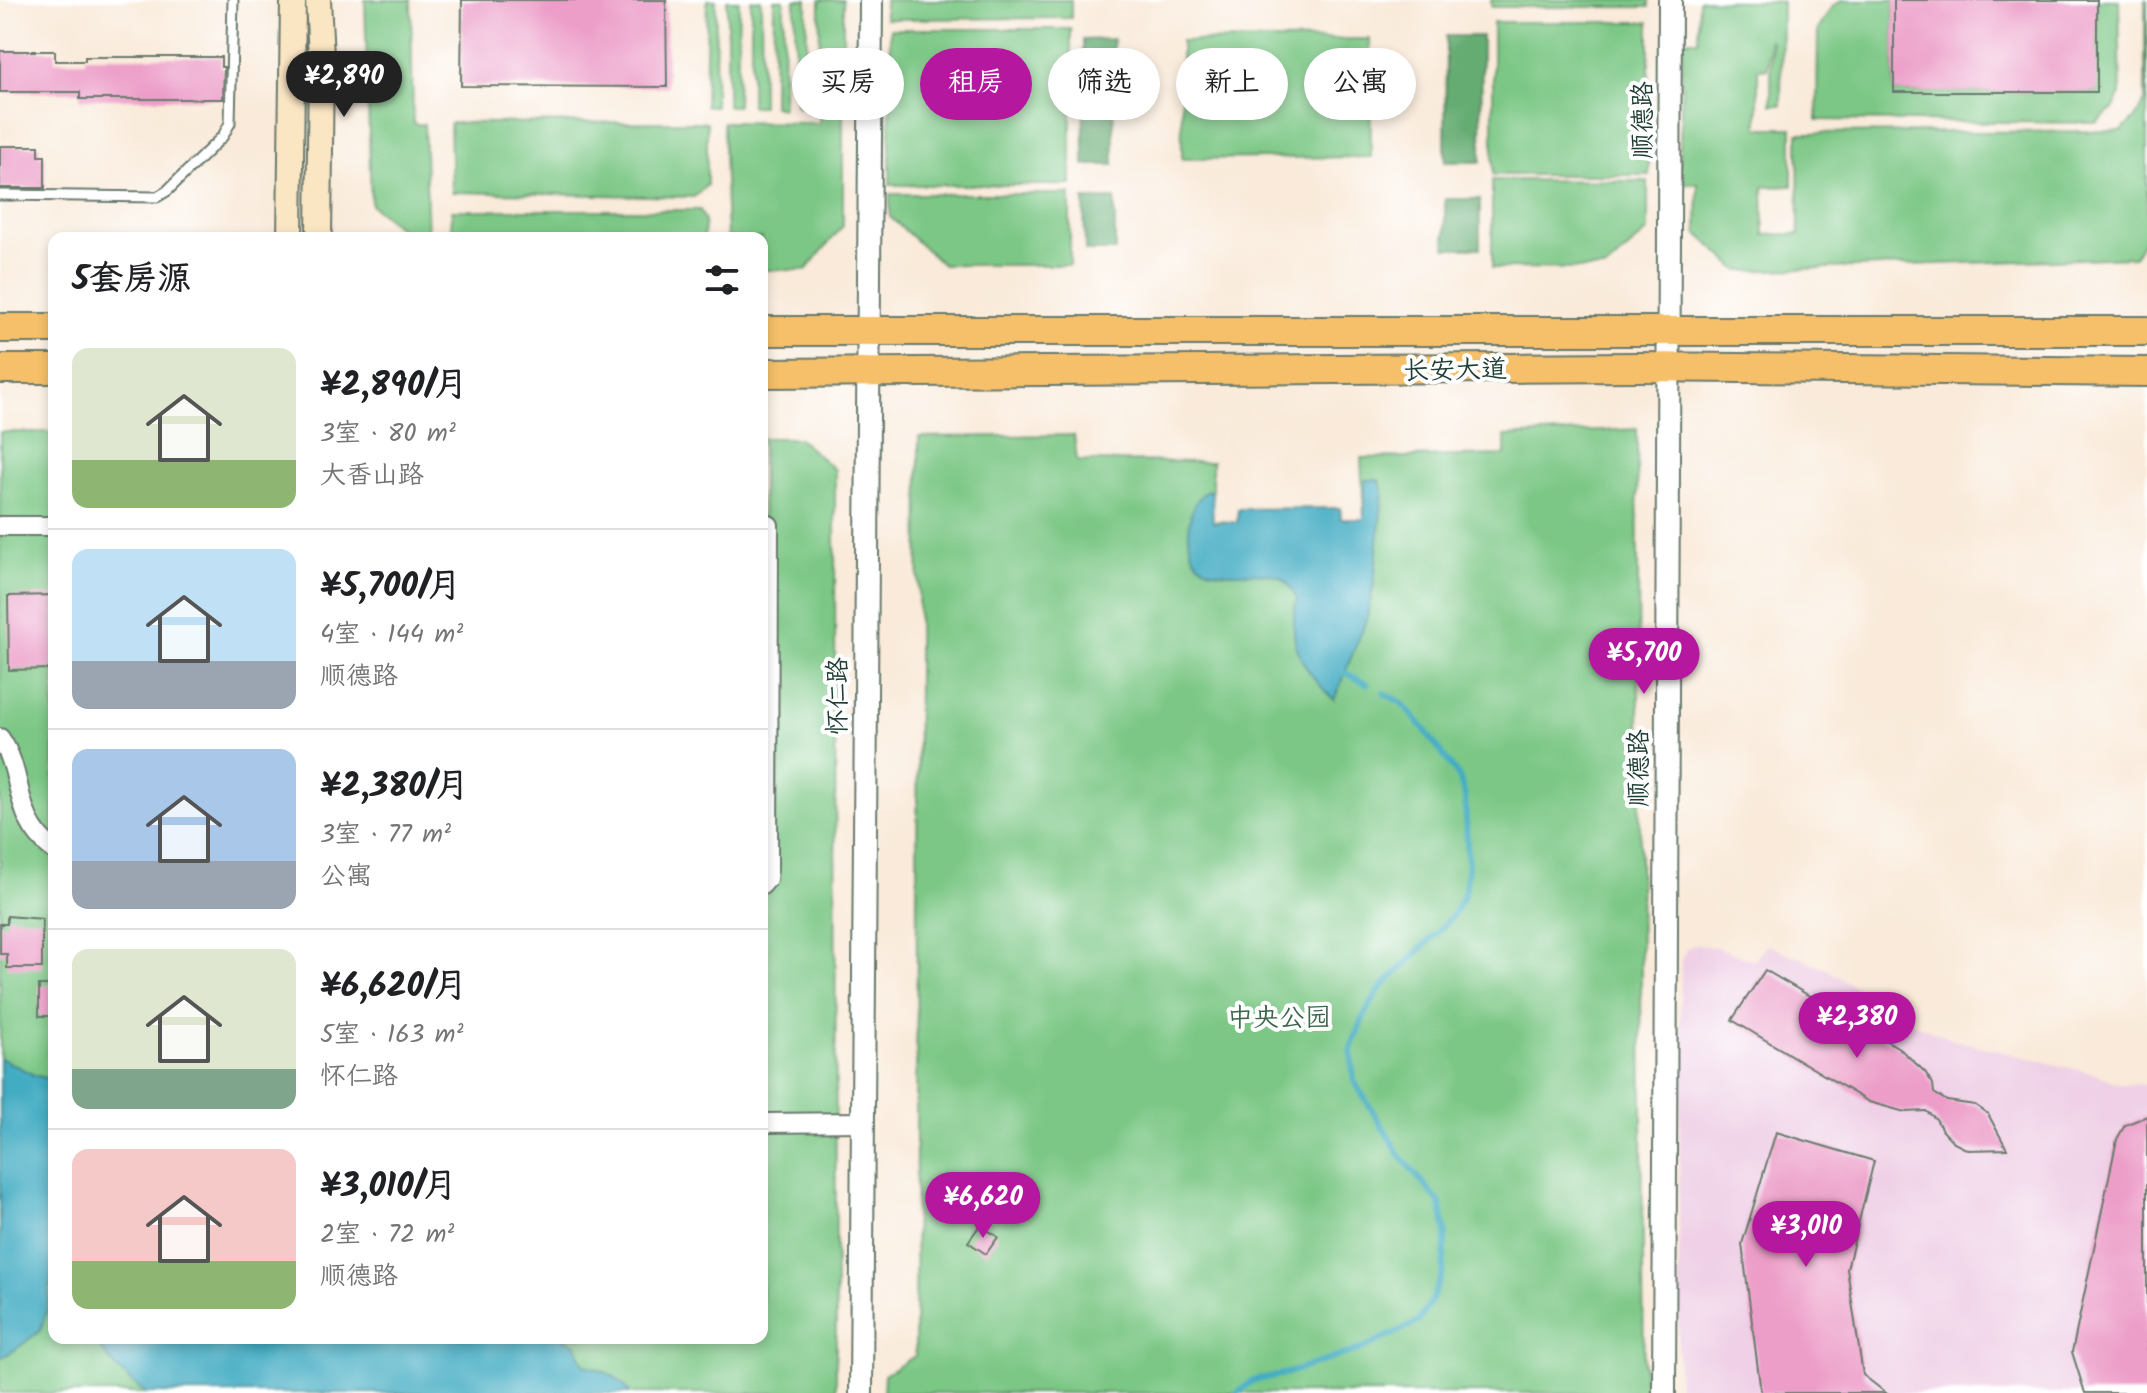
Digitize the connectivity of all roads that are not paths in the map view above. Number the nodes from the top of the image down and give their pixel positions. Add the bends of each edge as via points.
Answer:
1 (233, 0) edge
2 (293, 0) edge
3 (318, 0) edge
4 (871, 0) edge
5 (1670, 0) edge
6 (0, 195) edge
7 (290, 232) edge
8 (319, 232) edge
9 (0, 328) edge
10 (48, 328) edge
11 (768, 331) edge
12 (2147, 331) edge
13 (869, 332) junction
14 (1668, 332) junction
15 (1668, 367) junction
16 (0, 369) edge
17 (48, 369) edge
18 (2147, 372) edge
19 (768, 373) edge
20 (869, 374) junction
21 (768, 525) edge
22 (0, 526) edge
23 (48, 526) edge
24 (0, 738) edge
25 (48, 846) edge
26 (768, 869) edge
27 (863, 1122) junction
28 (768, 1123) edge
29 (861, 1393) edge
30 (1664, 1393) edge

1 - 6 lane via 230,123 167,191 157,197
2 - 7 main road
3 - 8 main road
4 - 13 street, 怀仁路
5 - 14 street, 顺德路
9 - 10 main road
11 - 13 main road, 长安大道
12 - 14 main road, 长安大道
13 - 14 main road, 长安大道
13 - 20 street, 怀仁路
14 - 15 street, 顺德路
15 - 18 main road, 长安大道
15 - 20 main road, 长安大道
15 - 30 street, 顺德路
16 - 17 main road
19 - 20 main road, 长安大道
20 - 27 street, 怀仁路
21 - 26 street
22 - 23 street
24 - 25 street via 28,820
27 - 28 street
27 - 29 street, 怀仁路

